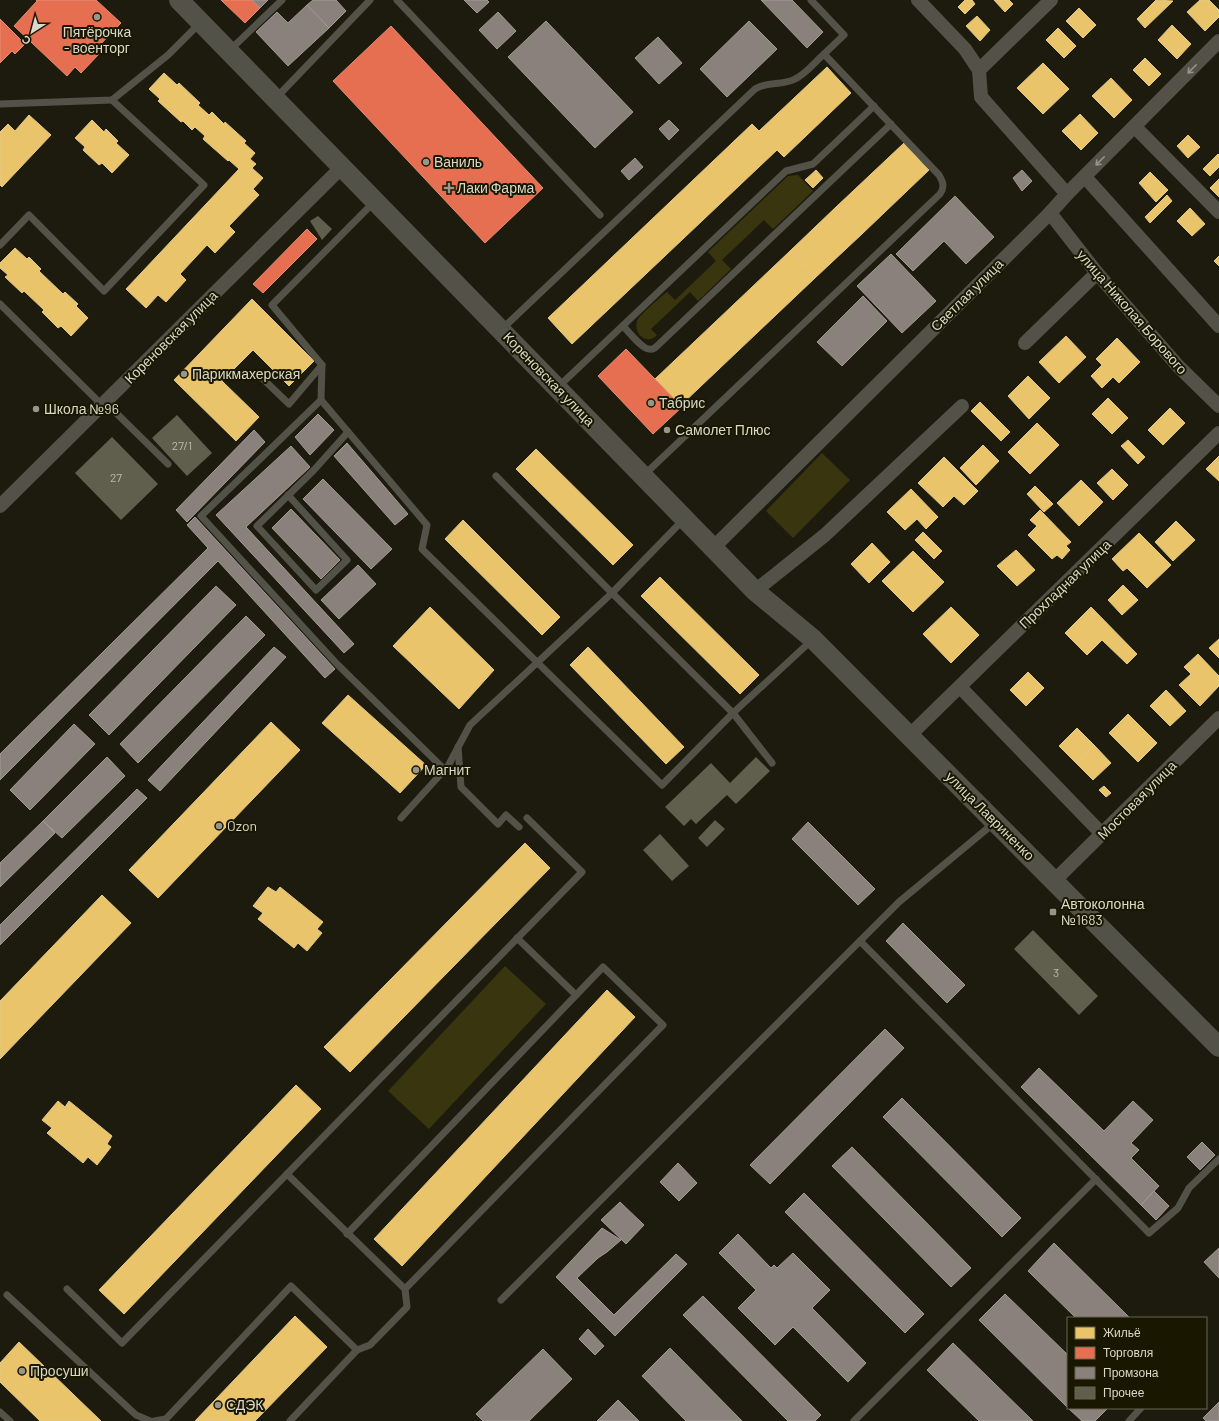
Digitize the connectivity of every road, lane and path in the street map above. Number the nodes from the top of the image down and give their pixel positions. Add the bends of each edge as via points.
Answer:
1 (282, 0) edge
2 (370, 0) edge
3 (397, 0) edge
4 (811, 0) edge
5 (918, 0) edge
6 (1050, 0) edge
7 (185, 4) edge
8 (200, 23) junction
9 (1219, 42) edge
10 (229, 51) junction
11 (824, 54) junction
12 (979, 70) junction
13 (275, 99) junction
14 (112, 100) junction
15 (0, 104) edge
16 (874, 106) junction
17 (891, 124) junction
18 (1135, 127) junction
19 (342, 168) junction
20 (1085, 177) junction
21 (1067, 194) junction
22 (375, 201) junction
23 (1219, 212) edge
24 (1050, 213) junction
25 (600, 215) dead end
26 (0, 244) edge
27 (1097, 273) junction
28 (0, 304) edge
29 (623, 326) junction
30 (1219, 326) edge
31 (501, 330) junction
32 (1025, 343) dead end
33 (322, 365) junction
34 (261, 377) dead end
35 (557, 388) junction
36 (321, 400) junction
37 (103, 404) junction
38 (962, 406) dead end
39 (1219, 406) edge
40 (348, 432) junction
41 (1219, 433) edge
42 (168, 464) dead end
43 (496, 476) dead end
44 (643, 476) junction
45 (288, 495) junction
46 (0, 506) edge
47 (684, 518) junction
48 (713, 548) junction
49 (755, 591) junction
50 (612, 593) junction
51 (813, 639) junction
52 (537, 662) junction
53 (960, 687) junction
54 (733, 713) junction
55 (1219, 718) edge
56 (910, 735) junction
57 (458, 747) junction
58 (772, 763) dead end
59 (445, 770) junction
60 (401, 818) dead end
61 (527, 818) dead end
62 (995, 822) junction
63 (519, 827) dead end
64 (1102, 834) junction
65 (1054, 881) junction
66 (517, 938) junction
67 (860, 941) junction
68 (576, 995) junction
69 (1219, 1048) edge
70 (1219, 1159) edge
71 (287, 1174) junction
72 (1096, 1179) junction
73 (347, 1234) junction
74 (67, 1289) dead end
75 (405, 1289) junction
76 (7, 1295) dead end
77 (501, 1300) dead end
78 (356, 1350) junction
79 (1140, 1409) edge
80 (0, 1412) edge
81 (10, 1421) edge
82 (150, 1421) edge
83 (154, 1421) edge
84 (290, 1421) edge
85 (854, 1421) edge
86 (1129, 1421) edge

1 - 10 lane
2 - 13 lane
3 - 25 lane
4 - 11 lane via 844,35
5 - 12 street via 965,49
6 - 12 street
7 - 8 street, Кореновская улица
8 - 10 street, Кореновская улица
8 - 14 lane via 168,55
9 -> 18 street, Светлая улица
10 - 13 street, Кореновская улица
11 - 16 lane
11 - 31 lane via 794,80 766,84 755,89
12 - 21 street via 981,97
13 - 19 street, Кореновская улица
14 - 15 lane
14 - 26 lane via 204,185 104,291 29,216
16 - 17 lane
16 - 29 lane via 813,164 786,171
17 - 29 lane via 658,346 648,349 643,347
17 - 44 lane via 940,175 943,189 940,194
18 -> 20 street, Светлая улица
18 - 23 street
19 - 22 street, Кореновская улица
19 - 37 street, Кореновская улица
20 - 21 street, Светлая улица
20 - 30 street
21 - 24 street, Светлая улица
22 - 31 street, Кореновская улица
22 - 33 lane via 272,306
24 - 27 street, улица Николая Борового
24 - 48 street, Светлая улица
27 - 32 street
27 - 39 street, улица Николая Борового via 1178,366
28 - 37 lane
29 - 35 lane
31 - 35 street, Кореновская улица
33 - 34 lane via 289,404
33 - 36 lane
35 - 44 street, Кореновская улица
36 - 40 lane
36 - 59 lane via 201,516 337,664
37 - 42 lane
37 - 46 street, Кореновская улица
38 - 49 street via 825,535
40 - 45 lane
40 - 52 lane via 427,525 422,550
41 - 53 street, Прохладная улица
43 - 50 lane
44 - 47 street, Кореновская улица
45 - 45 lane via 257,526 316,590 347,560
47 - 48 street, Кореновская улица
47 - 50 lane
48 - 49 street, Кореновская улица
49 - 51 street, улица Лавриненко
50 - 52 lane
50 - 54 lane
51 - 54 lane
51 - 56 street, улица Лавриненко
52 - 54 lane via 662,785
52 - 57 lane via 470,725
53 - 56 street, Прохладная улица
53 - 64 street
54 - 58 lane
55 - 64 street, Мостовая улица
56 - 62 street, улица Лавриненко
57 - 59 lane
57 - 63 lane via 461,787 498,824 506,815
59 - 60 lane
61 - 66 lane via 582,872
62 - 65 street, улица Лавриненко
62 - 67 lane via 899,902
64 - 65 street, Мостовая улица
65 - 69 street, улица Лавриненко
66 - 68 lane
66 - 71 lane
67 - 72 lane
67 - 77 lane
68 - 73 lane
68 - 75 lane via 604,967 664,1025
70 - 72 lane via 1189,1188 1178,1208 1149,1233
71 - 73 lane
71 - 74 lane via 122,1343
72 - 85 lane
73 - 75 lane
75 - 78 lane via 407,1307 370,1345
76 - 82 lane via 136,1415
78 - 83 lane via 291,1286 166,1419
78 - 84 lane
79 - 86 lane
80 - 81 lane

